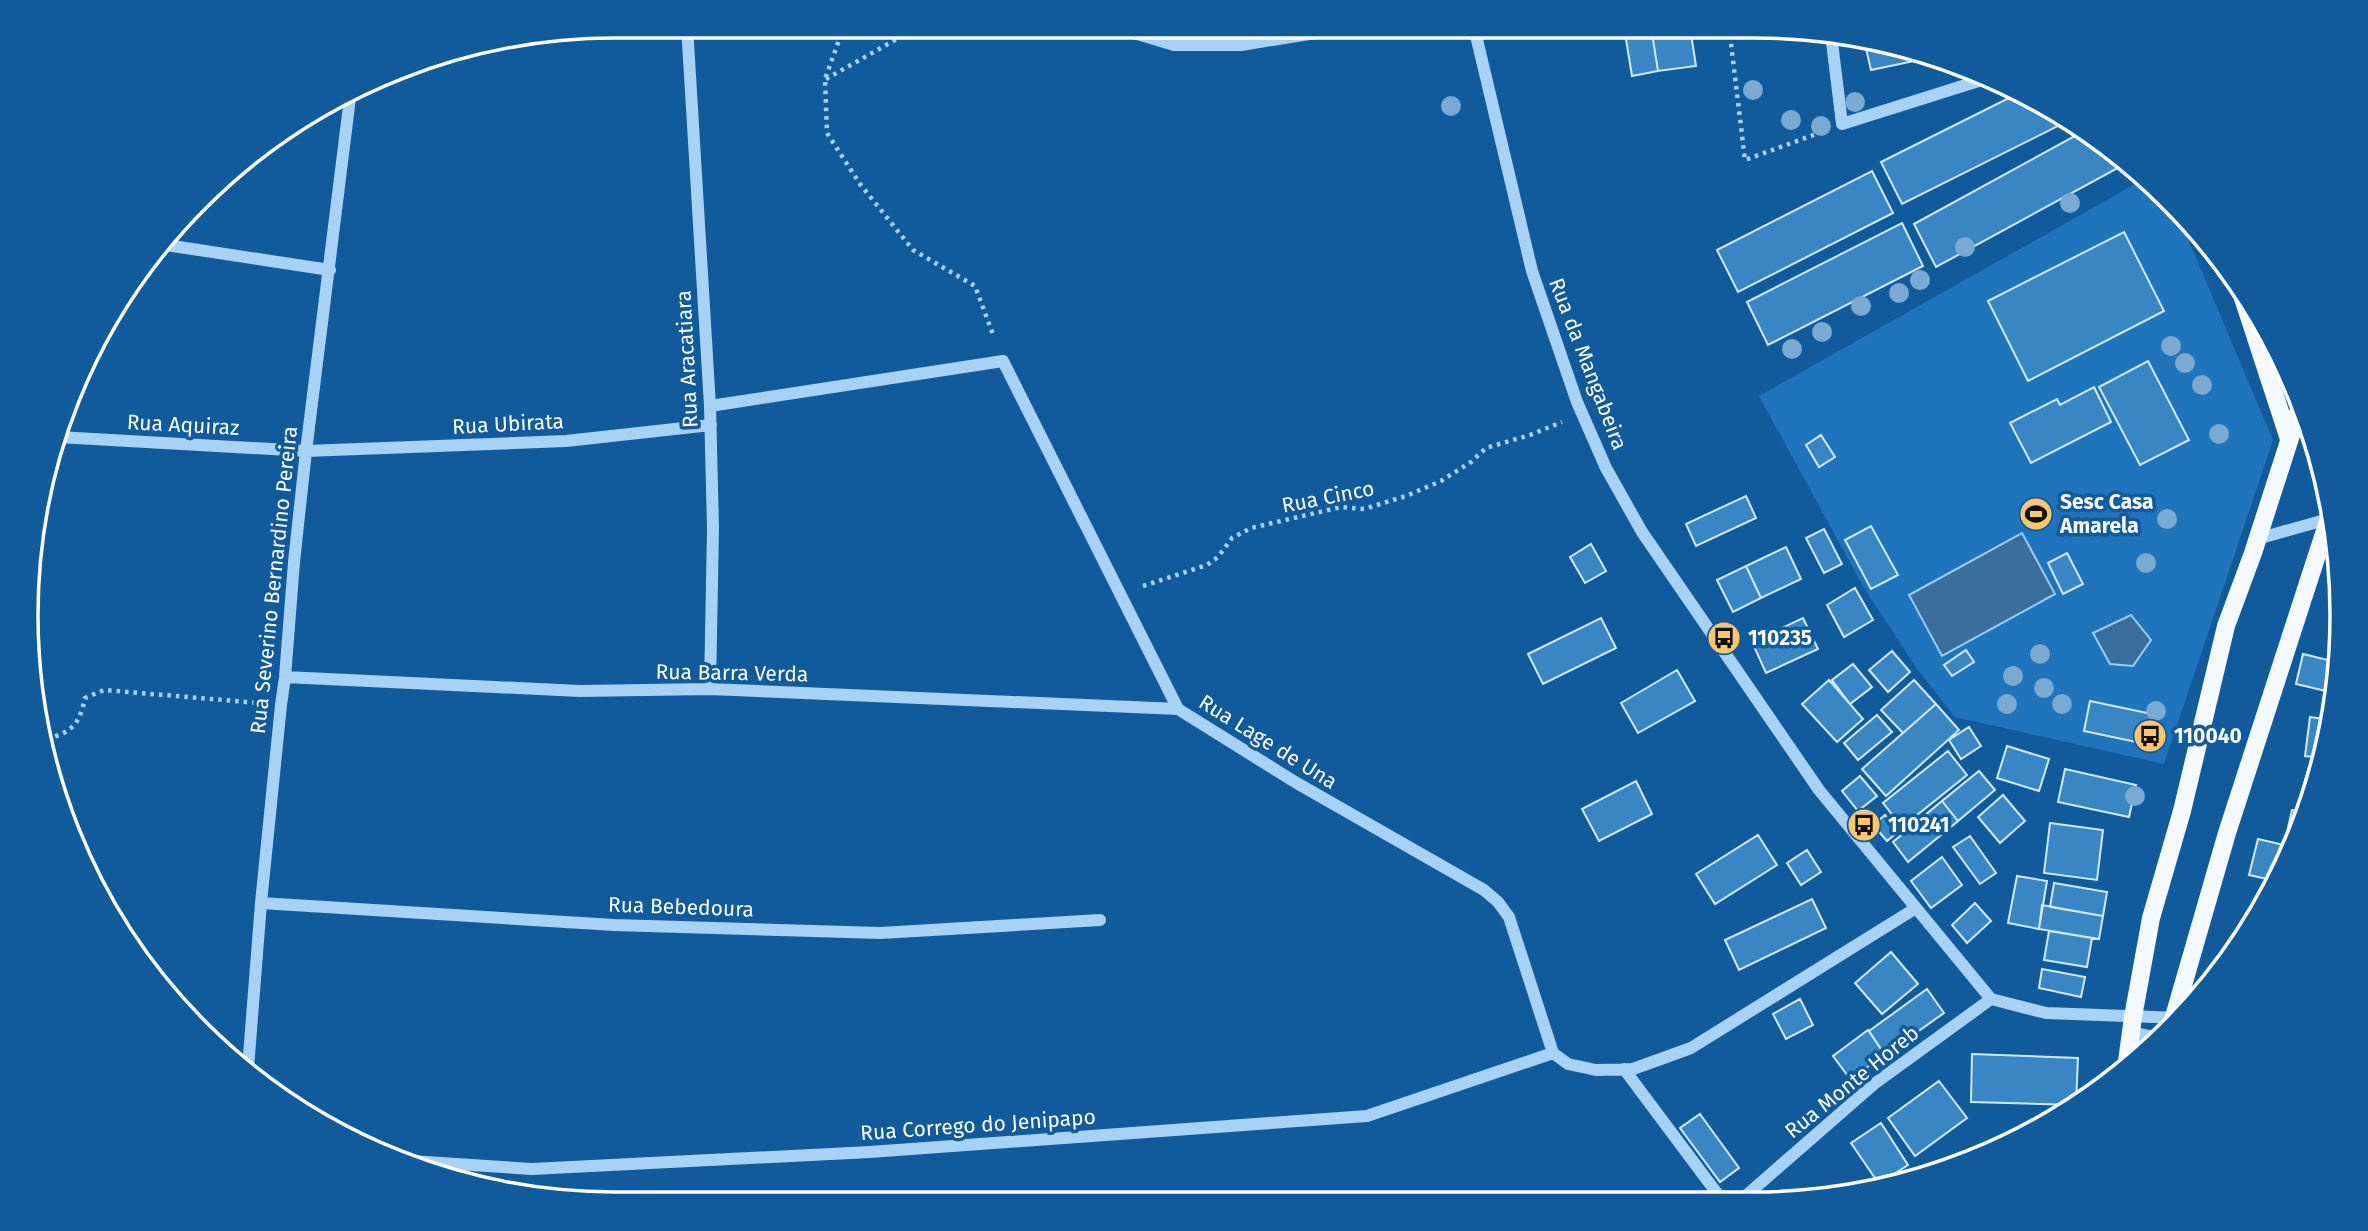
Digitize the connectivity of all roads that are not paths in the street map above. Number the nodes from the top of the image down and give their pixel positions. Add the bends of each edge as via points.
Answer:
1 (688, 38) edge
2 (1151, 38) edge
3 (1284, 38) edge
4 (1476, 38) edge
5 (1832, 44) edge
6 (1974, 82) edge
7 (349, 104) edge
8 (173, 246) edge
9 (330, 270) junction
10 (2256, 333) edge
11 (710, 406) junction
12 (2295, 420) edge
13 (711, 425) junction
14 (67, 437) edge
15 (2289, 439) junction
16 (306, 451) junction
17 (2321, 519) edge
18 (2324, 535) edge
19 (2257, 539) junction
20 (285, 677) junction
21 (710, 690) junction
22 (1178, 709) junction
23 (261, 903) junction
24 (1916, 908) junction
25 (1100, 920) dead end
26 (1991, 999) junction
27 (2180, 1003) edge
28 (2133, 1017) junction
29 (2165, 1020) edge
30 (2148, 1036) edge
31 (2138, 1044) edge
32 (1553, 1053) junction
33 (2128, 1053) edge
34 (249, 1060) edge
35 (1624, 1069) junction
36 (431, 1162) edge
37 (1716, 1192) edge
38 (1750, 1192) edge

1 - 11 street, Rua Aracatiara
2 - 3 street via 1174,45 1241,45
4 - 24 street, Rua da Mangabeira via 1532,271 1606,468 1642,532 1819,790
5 - 6 street via 1842,124
7 - 9 street, Rua Severino Bernardino Pereira
8 - 9 street
9 - 16 street, Rua Severino Bernardino Pereira
10 - 15 main road
11 - 13 street, Rua Aracatiara
11 - 22 street, Rua Lage de Una via 1003,361
12 - 15 main road
13 - 16 street, Rua Ubirata via 566,441
13 - 21 street, Rua Aracatiara
14 - 16 street, Rua Aquiraz
15 - 19 main road
16 - 20 street, Rua Severino Bernardino Pereira
17 - 19 street
18 - 27 main road via 2227,833
19 - 28 main road via 2226,625 2151,918
20 - 21 street, Rua Barra Verda via 580,691
20 - 23 street, Rua Severino Bernardino Pereira
21 - 22 street, Rua Barra Verda
22 - 32 street, Rua Lage de Una via 1491,896 1509,917
23 - 25 street, Rua Bebedoura via 614,925 881,933
23 - 34 street, Rua Severino Bernardino Pereira
24 - 26 street, Rua da Mangabeira
24 - 35 street via 1691,1048
26 - 28 street via 2046,1013
26 - 38 street, Rua Monte Horeb via 1874,1084
28 - 29 street
28 - 33 main road
30 - 31 street via 2139,1034
32 - 35 street via 1568,1064
32 - 36 street, Rua Corrego do Jenipapo via 1367,1116 870,1152 532,1169
35 - 37 street

